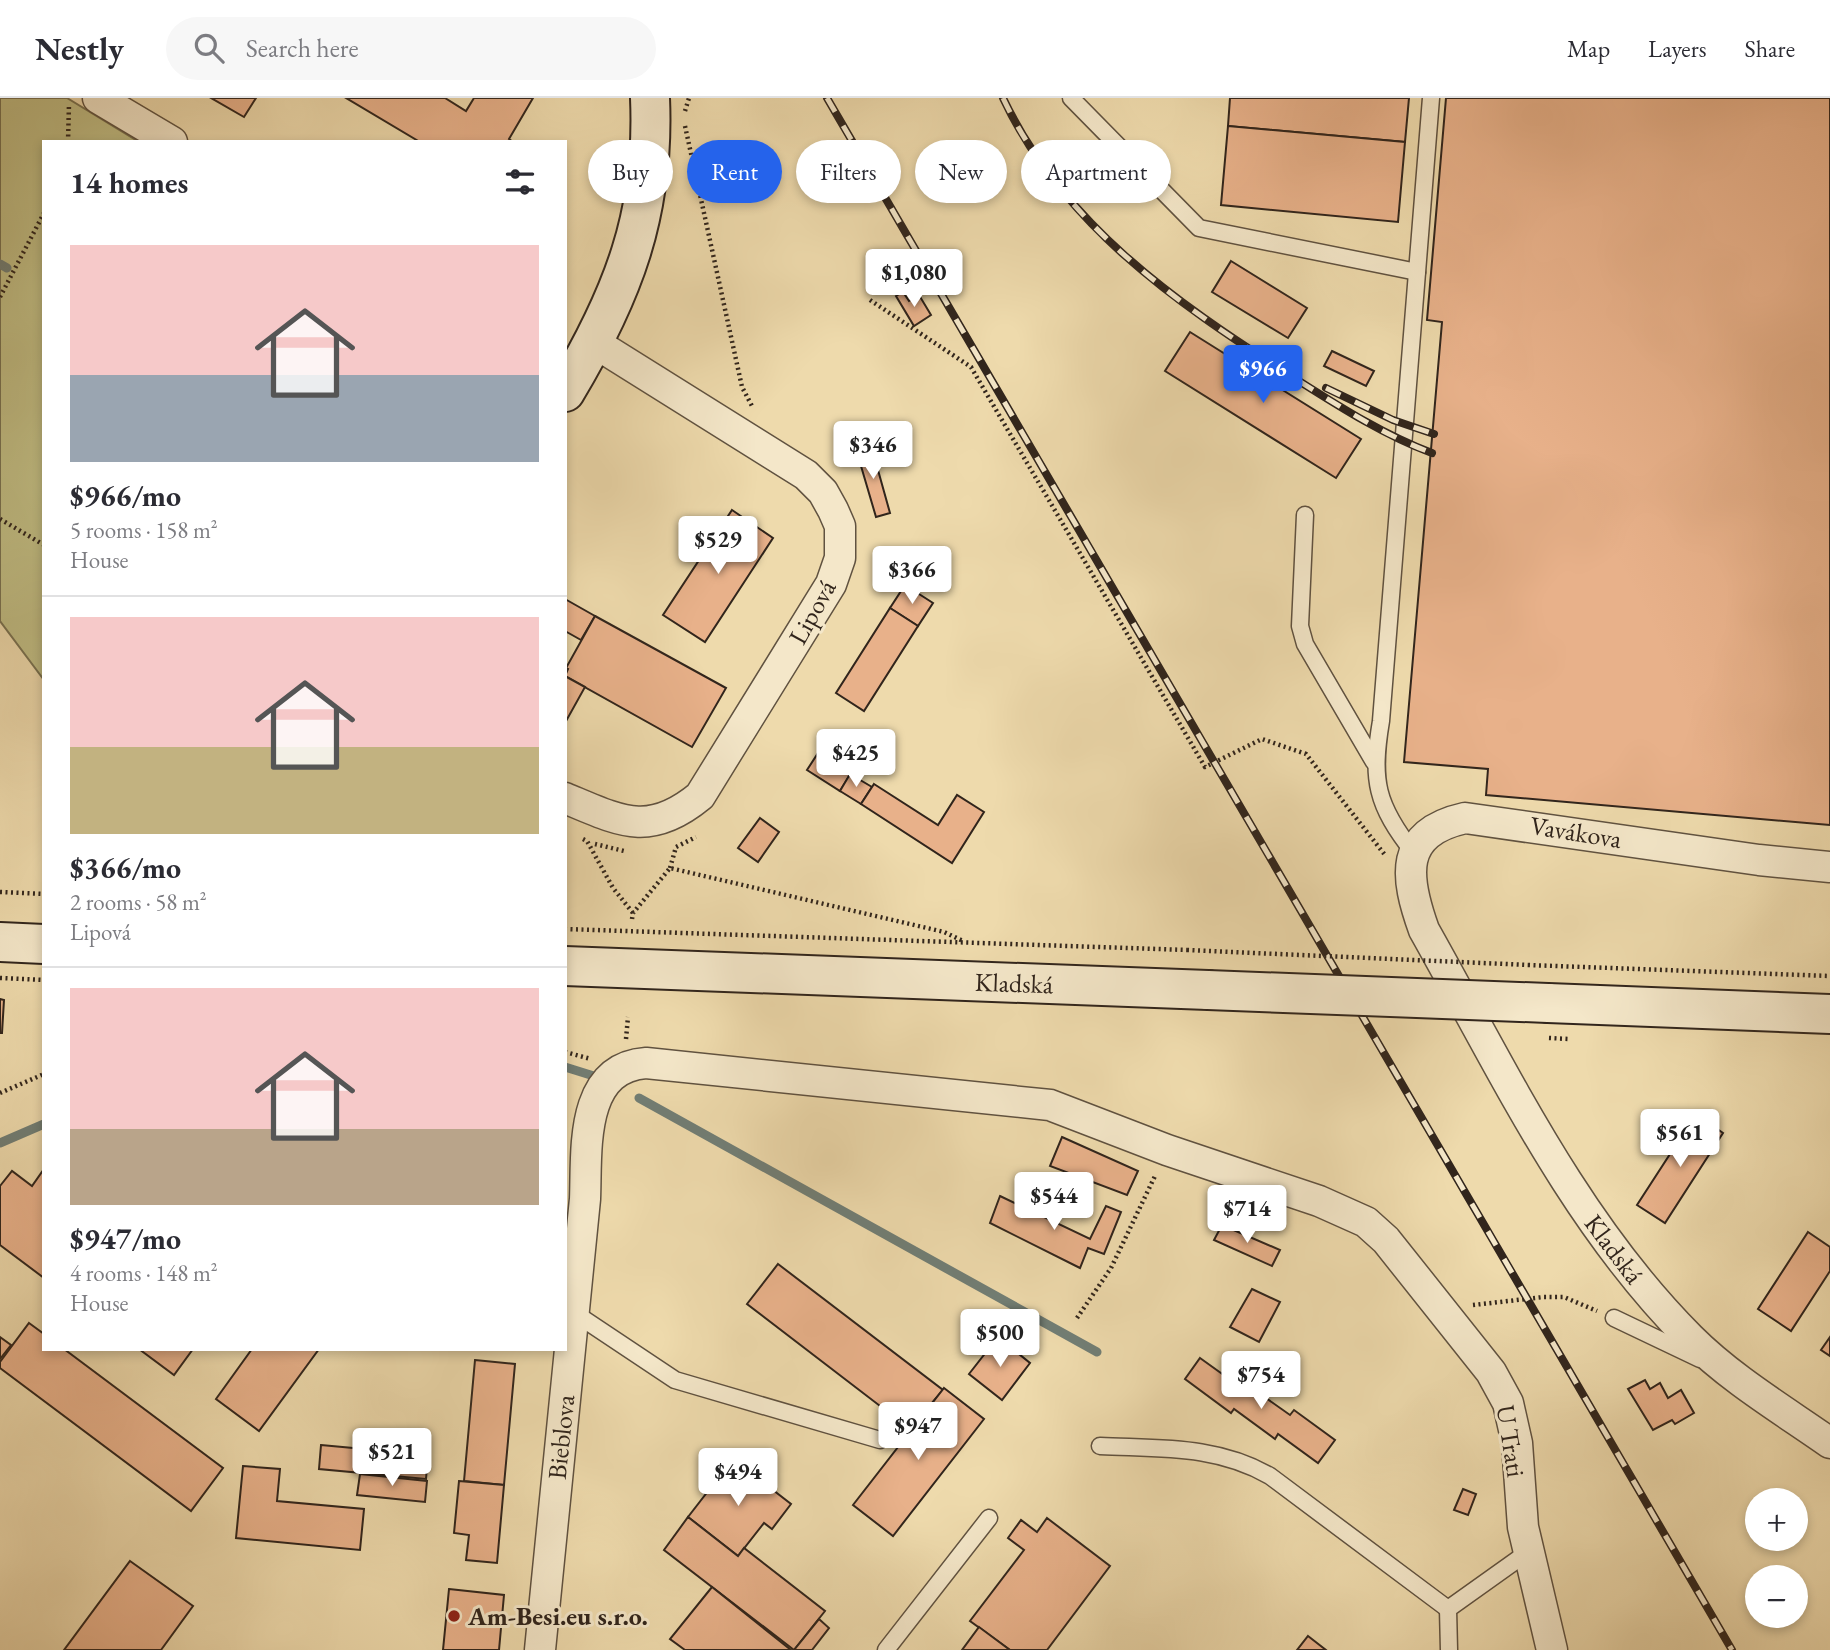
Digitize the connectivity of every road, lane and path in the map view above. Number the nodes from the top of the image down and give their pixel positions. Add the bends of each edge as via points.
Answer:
1 (69, 98) edge
2 (98, 98) edge
3 (650, 98) edge
4 (689, 98) edge
5 (1071, 98) edge
6 (1431, 98) edge
7 (68, 140) edge
8 (169, 140) edge
9 (42, 217) edge
10 (1417, 272) junction
11 (0, 297) edge
12 (870, 300) dead end
13 (594, 343) junction
14 (567, 389) edge
15 (756, 414) dead end
16 (1304, 515) dead end
17 (0, 519) edge
18 (42, 544) edge
19 (1374, 762) junction
20 (567, 799) edge
21 (702, 833) dead end
22 (576, 836) dead end
23 (1414, 853) junction
24 (1830, 867) edge
25 (670, 868) junction
26 (1411, 889) junction
27 (0, 892) edge
28 (42, 894) edge
29 (567, 929) edge
30 (0, 942) edge
31 (967, 942) junction
32 (42, 944) edge
33 (567, 966) edge
34 (1830, 976) edge
35 (0, 978) edge
36 (42, 980) edge
37 (1830, 1014) edge
38 (42, 1075) edge
39 (0, 1093) edge
40 (1167, 1150) junction
41 (1437, 1304) junction
42 (573, 1312) junction
43 (1077, 1318) dead end
44 (1614, 1318) joint
45 (1736, 1376) junction
46 (880, 1440) dead end
47 (1830, 1443) edge
48 (1100, 1446) dead end
49 (989, 1518) dead end
50 (1528, 1552) junction
51 (1448, 1609) junction
52 (540, 1650) edge
53 (886, 1650) edge
54 (1449, 1650) edge
55 (1552, 1650) edge

1 - 7 path
2 - 8 street
3 - 13 main road via 649,166 640,223 620,289
4 - 15 path via 684,119 687,141 742,387
5 - 10 lane via 1199,228
6 - 10 lane
9 - 11 path
10 - 19 lane
12 - 26 path via 971,367 1205,767 1262,739 1306,754
13 - 14 main road
13 - 20 street, Lipová via 806,475 834,510 841,543 831,584 700,796 667,819 650,823 607,816
16 - 19 lane via 1300,626 1305,644
17 - 18 path
19 - 23 lane via 1383,808
21 - 25 path via 676,847
22 - 25 path via 587,841 633,916
23 - 24 street, Vavákova via 1422,838 1435,829 1465,818
23 - 26 street via 1409,870
25 - 31 path via 944,932
26 - 45 street, Kladská via 1424,930 1602,1237 1692,1339
27 - 28 path
29 - 31 path
30 - 32 main road
31 - 34 path, bridge
33 - 37 main road, Kladská, bridge
35 - 36 path
38 - 39 path
40 - 41 street, U Trati via 1353,1215 1376,1230
40 - 42 street, Bieblova via 1050,1105 646,1063 623,1067 601,1091 586,1133 585,1199
40 - 43 path via 1111,1268
41 - 44 path via 1488,1306 1563,1297
41 - 50 street, U Trati via 1491,1372 1508,1403 1517,1443 1519,1505
42 - 46 lane via 675,1380
42 - 52 street, Bieblova
44 - 45 lane
45 - 47 street, Kladská
48 - 51 lane via 1206,1452 1249,1464
49 - 53 lane
50 - 51 lane
50 - 55 street, U Trati
51 - 54 lane

